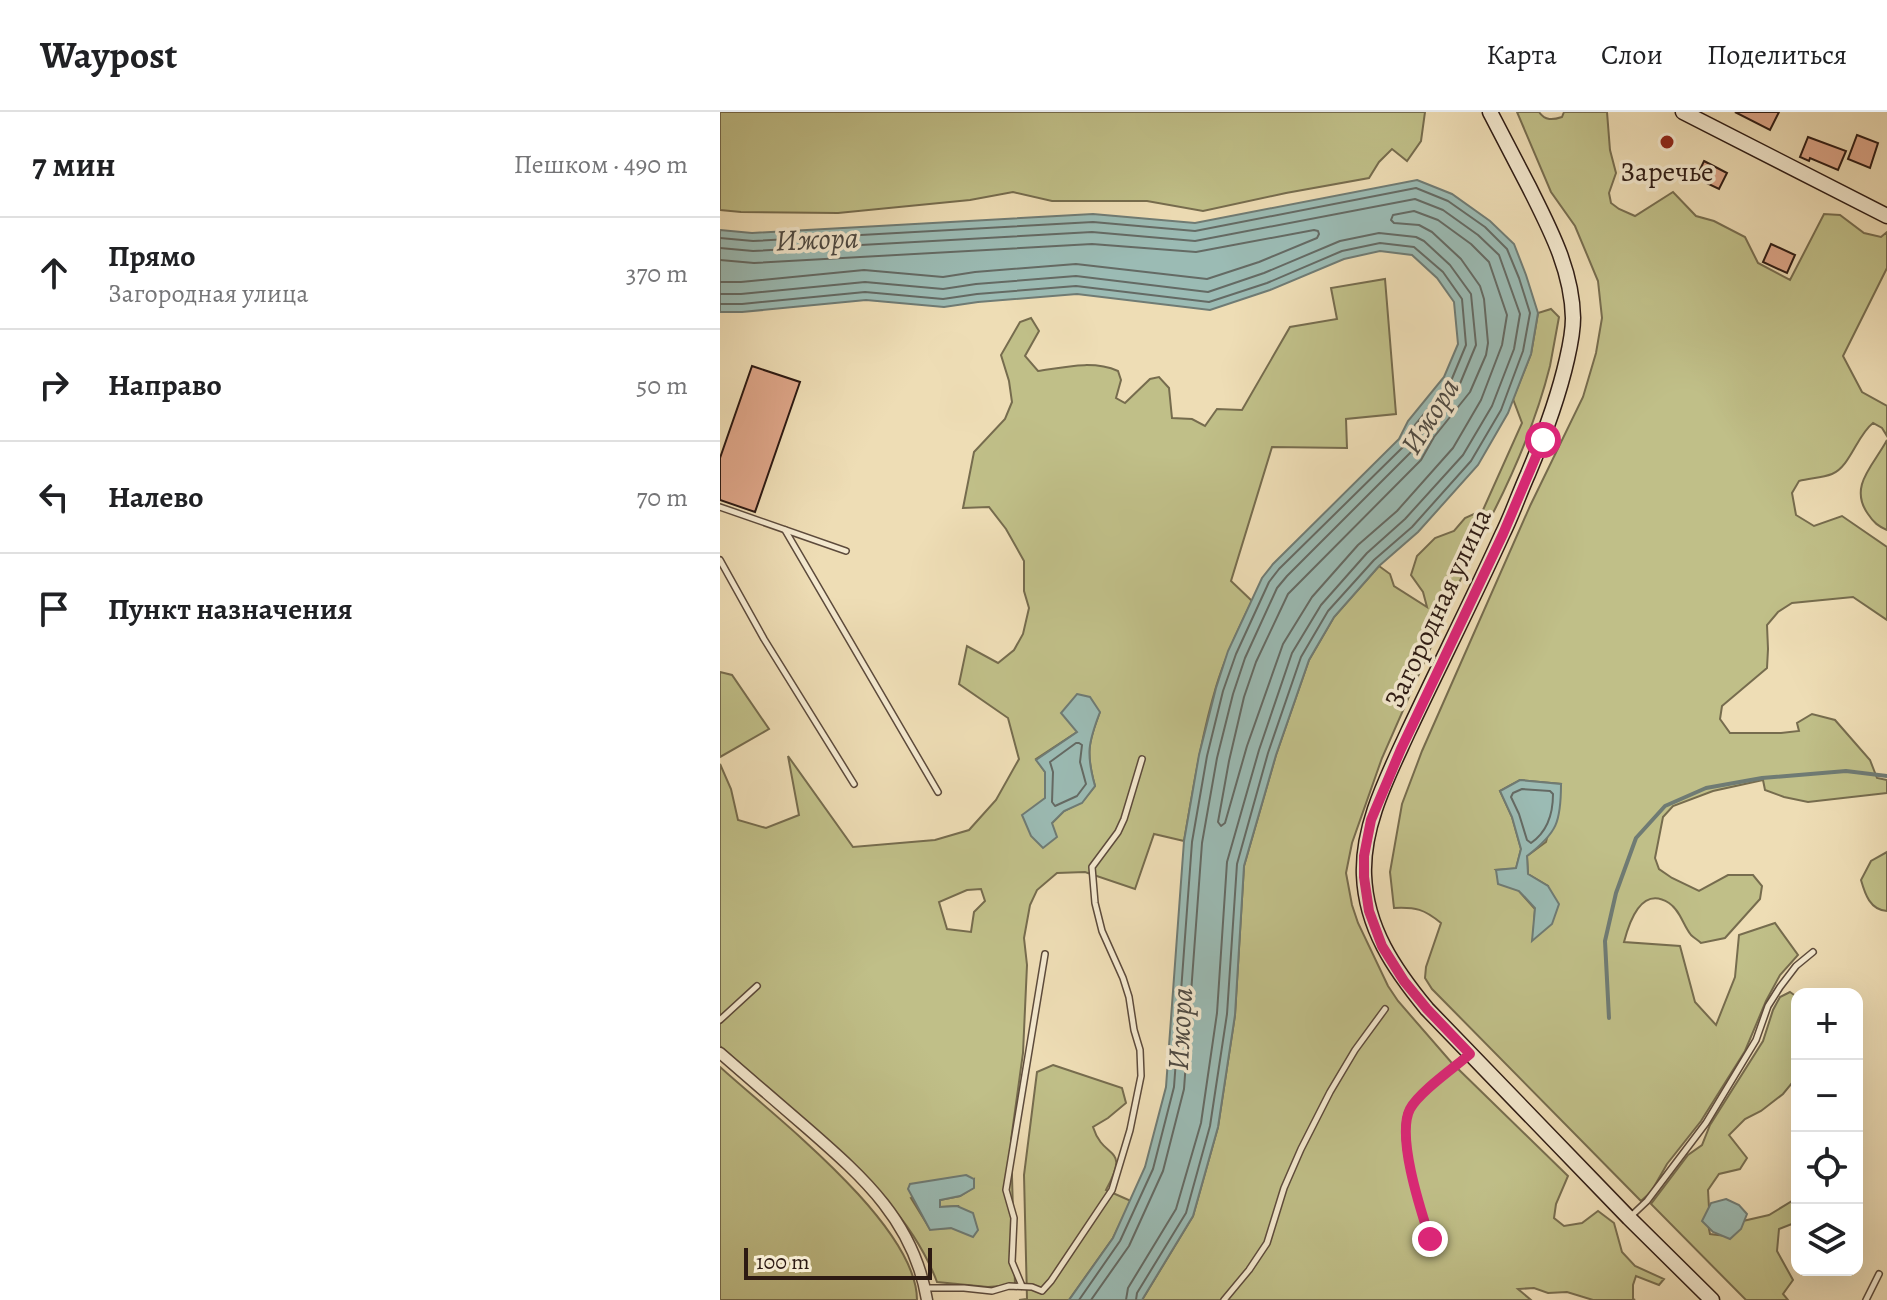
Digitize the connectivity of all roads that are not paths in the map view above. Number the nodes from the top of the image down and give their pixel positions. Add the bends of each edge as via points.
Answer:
1 (1490, 112) edge
2 (1686, 113) edge
3 (1887, 216) edge
4 (720, 507) edge
5 (785, 530) junction
6 (846, 551) dead end
7 (720, 560) edge
8 (1142, 759) dead end
9 (854, 784) dead end
10 (938, 792) dead end
11 (1813, 952) dead end
12 (1045, 954) dead end
13 (757, 986) dead end
14 (1385, 1009) dead end
15 (720, 1020) edge
16 (720, 1053) edge
17 (1470, 1054) junction
18 (1629, 1218) junction
19 (1430, 1239) dead end
20 (1879, 1274) dead end
21 (1022, 1286) junction
22 (926, 1294) edge
23 (1224, 1300) edge
24 (1712, 1300) edge
25 (1866, 1300) edge

1 - 17 main road, Загородная улица via 1566,270 1572,336 1543,440 1401,749 1371,820 1364,856 1369,911 1382,946 1404,981
2 - 3 main road
4 - 5 lane
5 - 6 lane
5 - 10 lane
7 - 9 lane
8 - 21 lane via 1118,832 1092,867 1102,931 1123,978 1140,1050 1141,1076 1130,1130 1112,1190 1051,1281 1042,1291
11 - 18 lane via 1796,966 1768,1006 1756,1040 1706,1123
12 - 21 lane via 1006,1190 1014,1218 1012,1262
13 - 15 lane
14 - 23 lane via 1330,1092 1301,1149 1267,1243
16 - 22 street via 870,1185 905,1236
17 - 18 main road, Загородная улица
17 - 19 lane via 1408,1111 1406,1142
18 - 24 main road, Загородная улица
20 - 25 lane
21 - 22 lane

